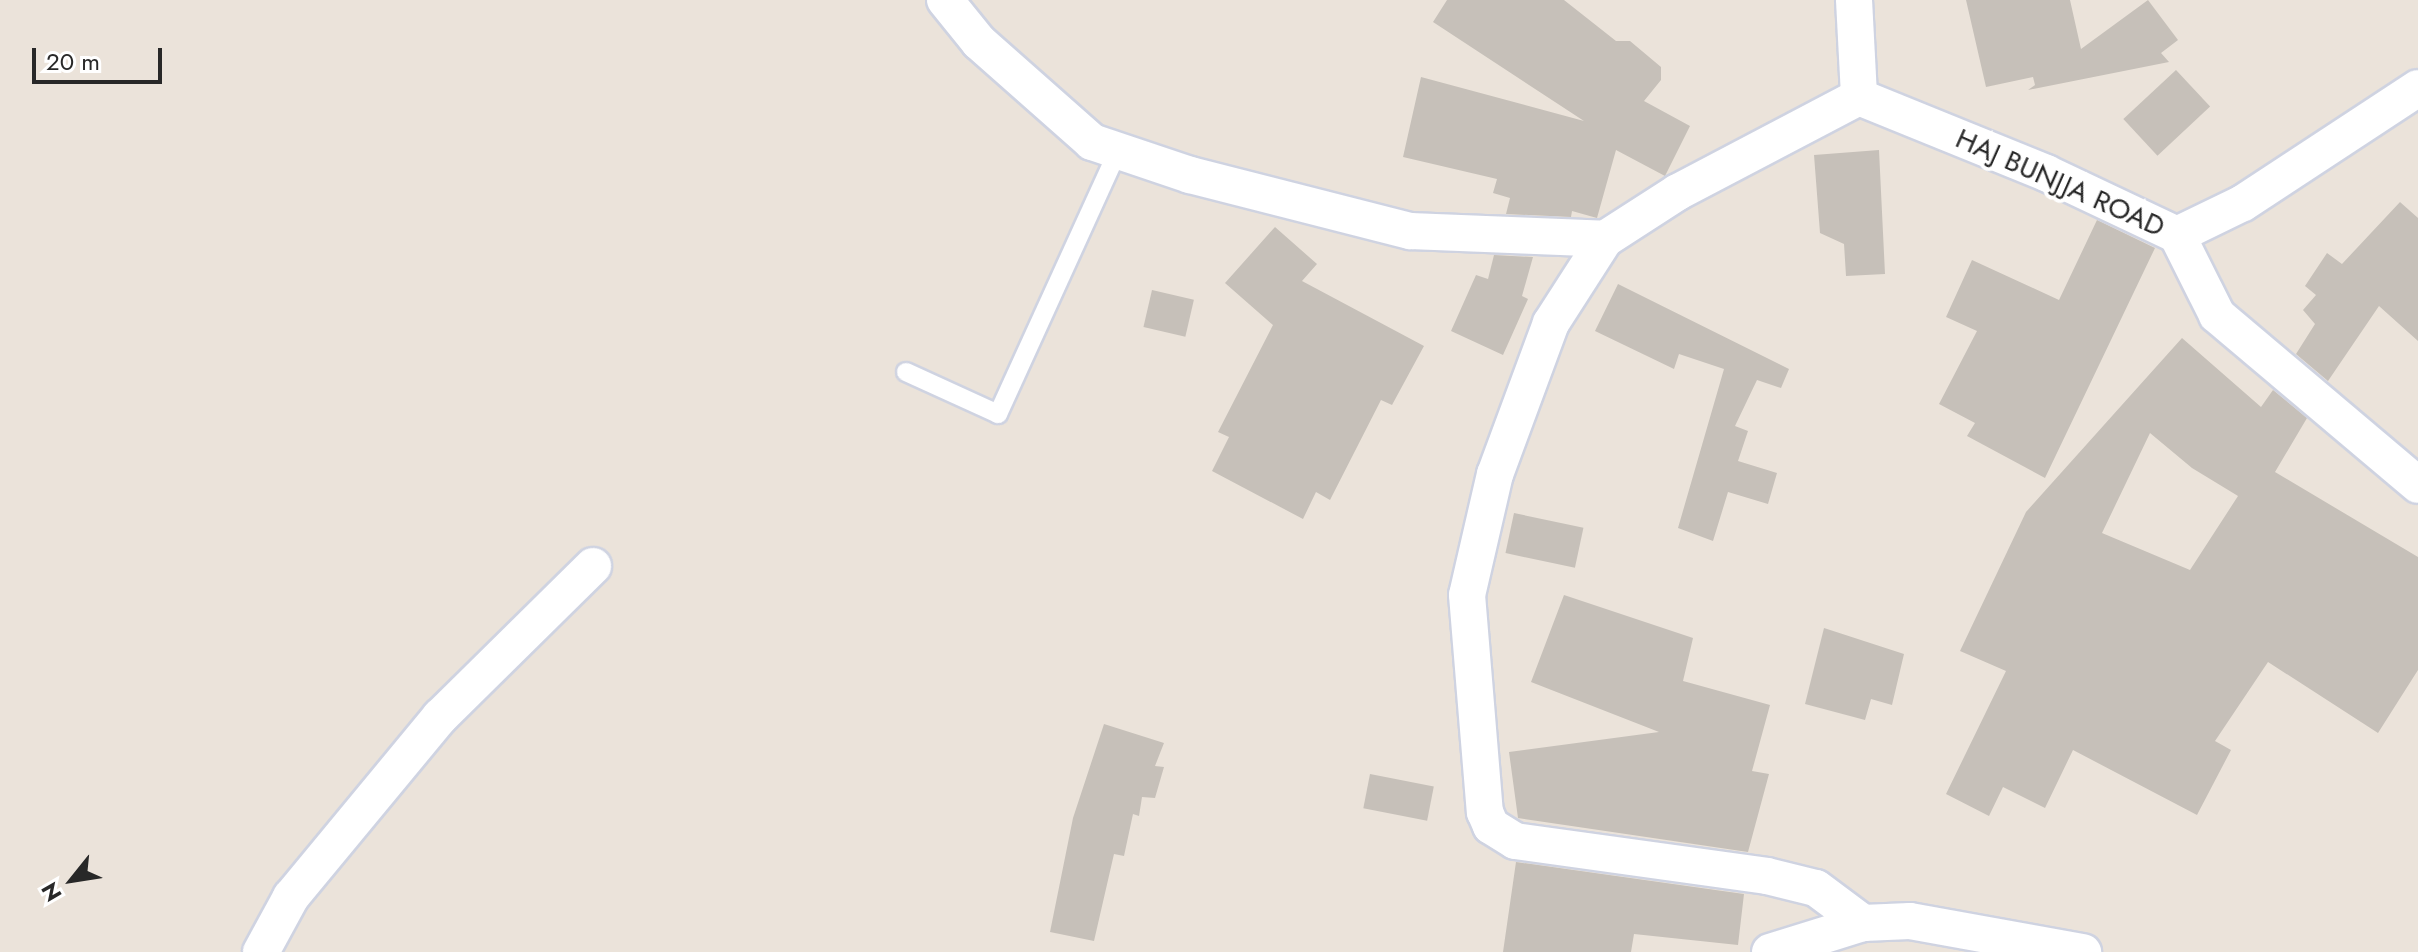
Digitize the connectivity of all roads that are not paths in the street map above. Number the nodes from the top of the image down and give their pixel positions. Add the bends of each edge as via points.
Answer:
1 (945, 0) edge
2 (1854, 0) edge
3 (2418, 88) edge
4 (1859, 97) junction
5 (1118, 151) junction
6 (2177, 235) junction
7 (1605, 239) junction
8 (906, 372) dead end
9 (2418, 485) edge
10 (593, 566) dead end
11 (1863, 923) junction
12 (1910, 936) edge
13 (261, 952) edge
14 (1770, 952) edge
15 (2083, 952) edge

1 - 5 street via 979,42 1092,142
2 - 4 street
3 - 6 street, HAJ BUNJJA ROAD via 2243,203
4 - 6 street, HAJ BUNJJA ROAD via 2046,173
4 - 7 street via 1678,192
5 - 7 street via 1410,231
5 - 8 lane via 998,414
6 - 9 street via 2217,315
7 - 11 street via 1551,323 1495,474 1467,595 1485,812 1491,826 1515,841 1767,876 1816,888
10 - 13 street via 440,717 291,897
11 - 12 street
11 - 14 street
12 - 15 street

